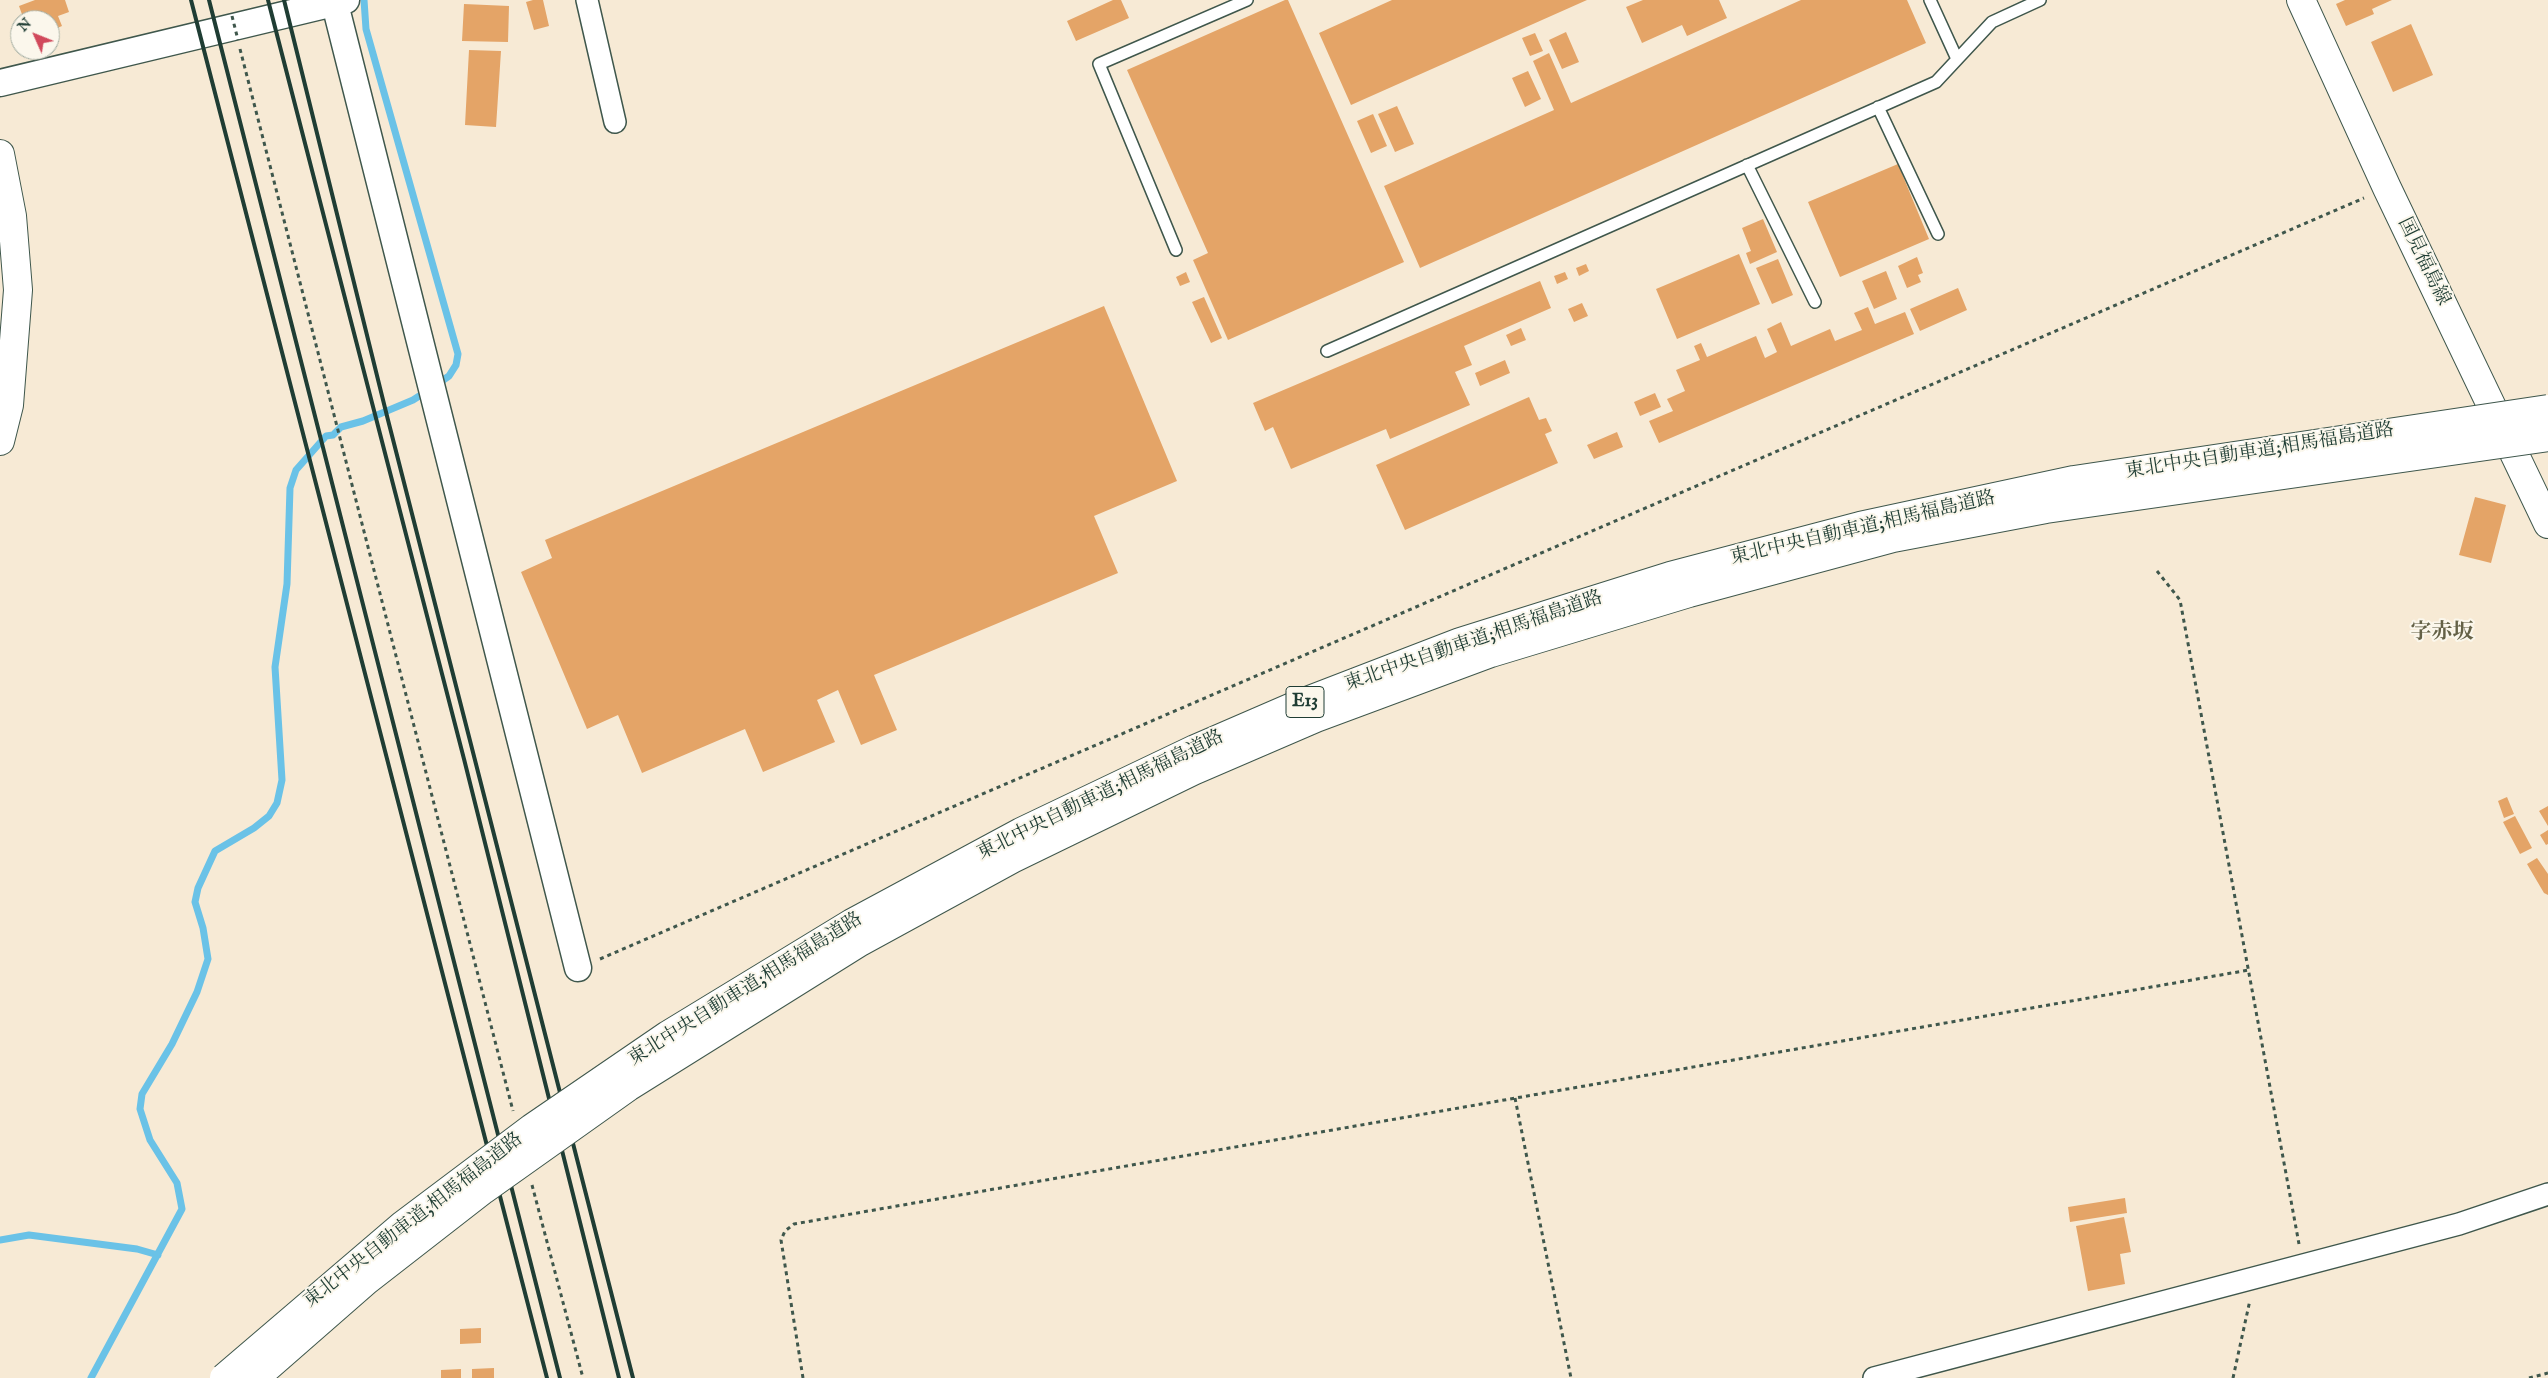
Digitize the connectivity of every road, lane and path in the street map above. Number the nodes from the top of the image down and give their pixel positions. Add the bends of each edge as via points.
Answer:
1 (586, 0) edge
2 (1247, 0) edge
3 (1930, 0) edge
4 (2040, 0) edge
5 (2301, 0) edge
6 (338, 1) edge
7 (232, 16) dead end
8 (1957, 59) junction
9 (0, 83) edge
10 (1878, 107) junction
11 (615, 122) dead end
12 (0, 154) edge
13 (1746, 165) junction
14 (2387, 188) junction
15 (1938, 234) dead end
16 (1176, 250) dead end
17 (1815, 302) dead end
18 (1327, 351) dead end
19 (2548, 409) edge
20 (2548, 436) edge
21 (0, 441) edge
22 (2548, 524) edge
23 (2157, 571) dead end
24 (578, 968) joint
25 (2249, 970) junction
26 (1515, 1098) junction
27 (515, 1120) dead end
28 (530, 1177) dead end
29 (2548, 1194) edge
30 (2304, 1266) junction
31 (2255, 1280) junction
32 (2548, 1373) edge
33 (224, 1378) edge
34 (255, 1378) edge
35 (583, 1378) edge
36 (803, 1378) edge
37 (1571, 1378) edge
38 (1874, 1378) edge
39 (2233, 1378) edge
40 (2529, 1378) edge

1 - 11 street
2 - 16 lane via 1099,64
3 - 8 lane
4 - 8 lane via 1992,22
5 - 14 main road, 国見福島線
6 - 9 street
6 - 24 street
7 - 27 path, bridge
8 - 10 lane via 1936,82
10 - 13 lane
10 - 15 lane
12 - 21 main road via 12,216 18,290 10,405
13 - 17 lane
13 - 18 lane
14 - 22 main road, 国見福島線
14 - 24 path
19 - 33 main road, 東北中央自動車道;相馬福島道路 / E13, bridge via 2074,480 1860,526 1670,576 1460,642 1299,704 1195,749 1021,832 852,923 668,1035 532,1128 403,1225
20 - 34 main road, 東北中央自動車道;相馬福島道路 / E13, bridge via 2046,509 1893,538 1688,593 1491,653 1316,718 1193,771 1012,858 860,942 628,1087 483,1190 366,1281
23 - 25 path via 2180,600
25 - 26 path
25 - 30 path
26 - 36 path via 794,1224 784,1231 781,1240
26 - 37 path
28 - 35 path
29 - 30 street via 2459,1224
30 - 31 street
31 - 38 street
31 - 39 path
32 - 40 path

